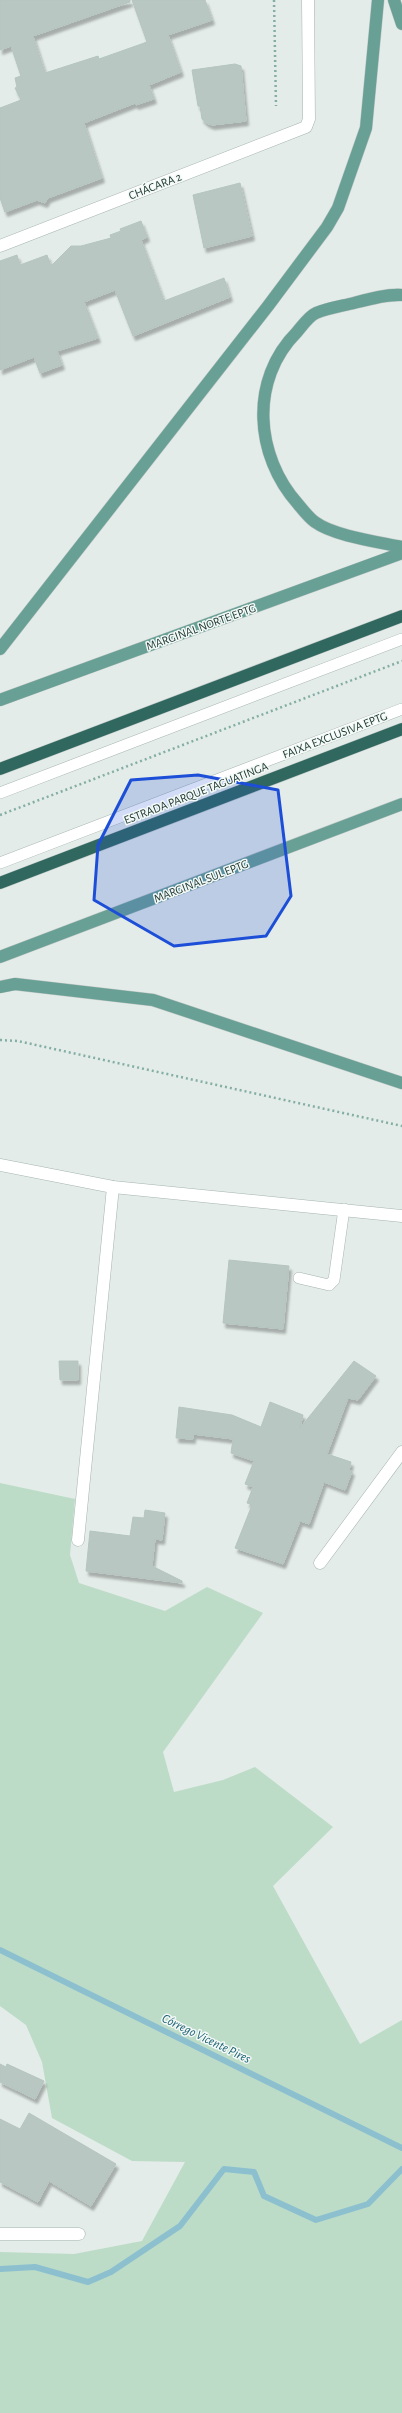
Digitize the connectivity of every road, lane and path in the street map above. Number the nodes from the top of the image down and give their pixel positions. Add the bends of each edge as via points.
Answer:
1 (274, 0) edge
2 (308, 0) edge
3 (378, 0) edge
4 (394, 0) edge
5 (402, 24) edge
6 (276, 106) dead end
7 (0, 246) edge
8 (402, 295) edge
9 (402, 547) edge
10 (402, 553) edge
11 (402, 616) edge
12 (402, 639) edge
13 (0, 650) edge
14 (402, 662) edge
15 (0, 700) edge
16 (402, 709) edge
17 (402, 729) edge
18 (0, 769) edge
19 (0, 793) edge
20 (402, 804) edge
21 (0, 815) edge
22 (0, 863) edge
23 (0, 883) edge
24 (0, 957) edge
25 (0, 986) edge
26 (0, 1040) edge
27 (398, 1081) edge
28 (402, 1126) edge
29 (0, 1165) edge
30 (113, 1187) junction
31 (344, 1209) junction
32 (402, 1216) edge
33 (299, 1278) dead end
34 (402, 1452) edge
35 (78, 1540) dead end
36 (320, 1563) dead end
37 (0, 2234) edge
38 (79, 2234) dead end

1 - 6 path
2 - 7 street, CHÁCARA 2 via 308,125
3 - 13 main road via 366,128 338,208 327,227
4 - 5 main road
8 - 9 main road via 395,294 315,314 291,338 274,363 265,395 262,430 270,460 287,492 315,522 353,537
10 - 15 main road, MARGINAL NORTE EPTG
11 - 18 highway
12 - 19 lane
14 - 21 path
16 - 22 lane, FAIXA EXCLUSIVA EPTG
17 - 23 highway, ESTRADA PARQUE TAGUATINGA
20 - 24 main road, MARGINAL SUL EPTG
25 - 27 main road via 15,984 153,1000
26 - 28 path via 18,1041
29 - 30 street
30 - 31 street
30 - 35 street
31 - 32 street
31 - 33 lane via 334,1280 329,1284
34 - 36 street
37 - 38 street

